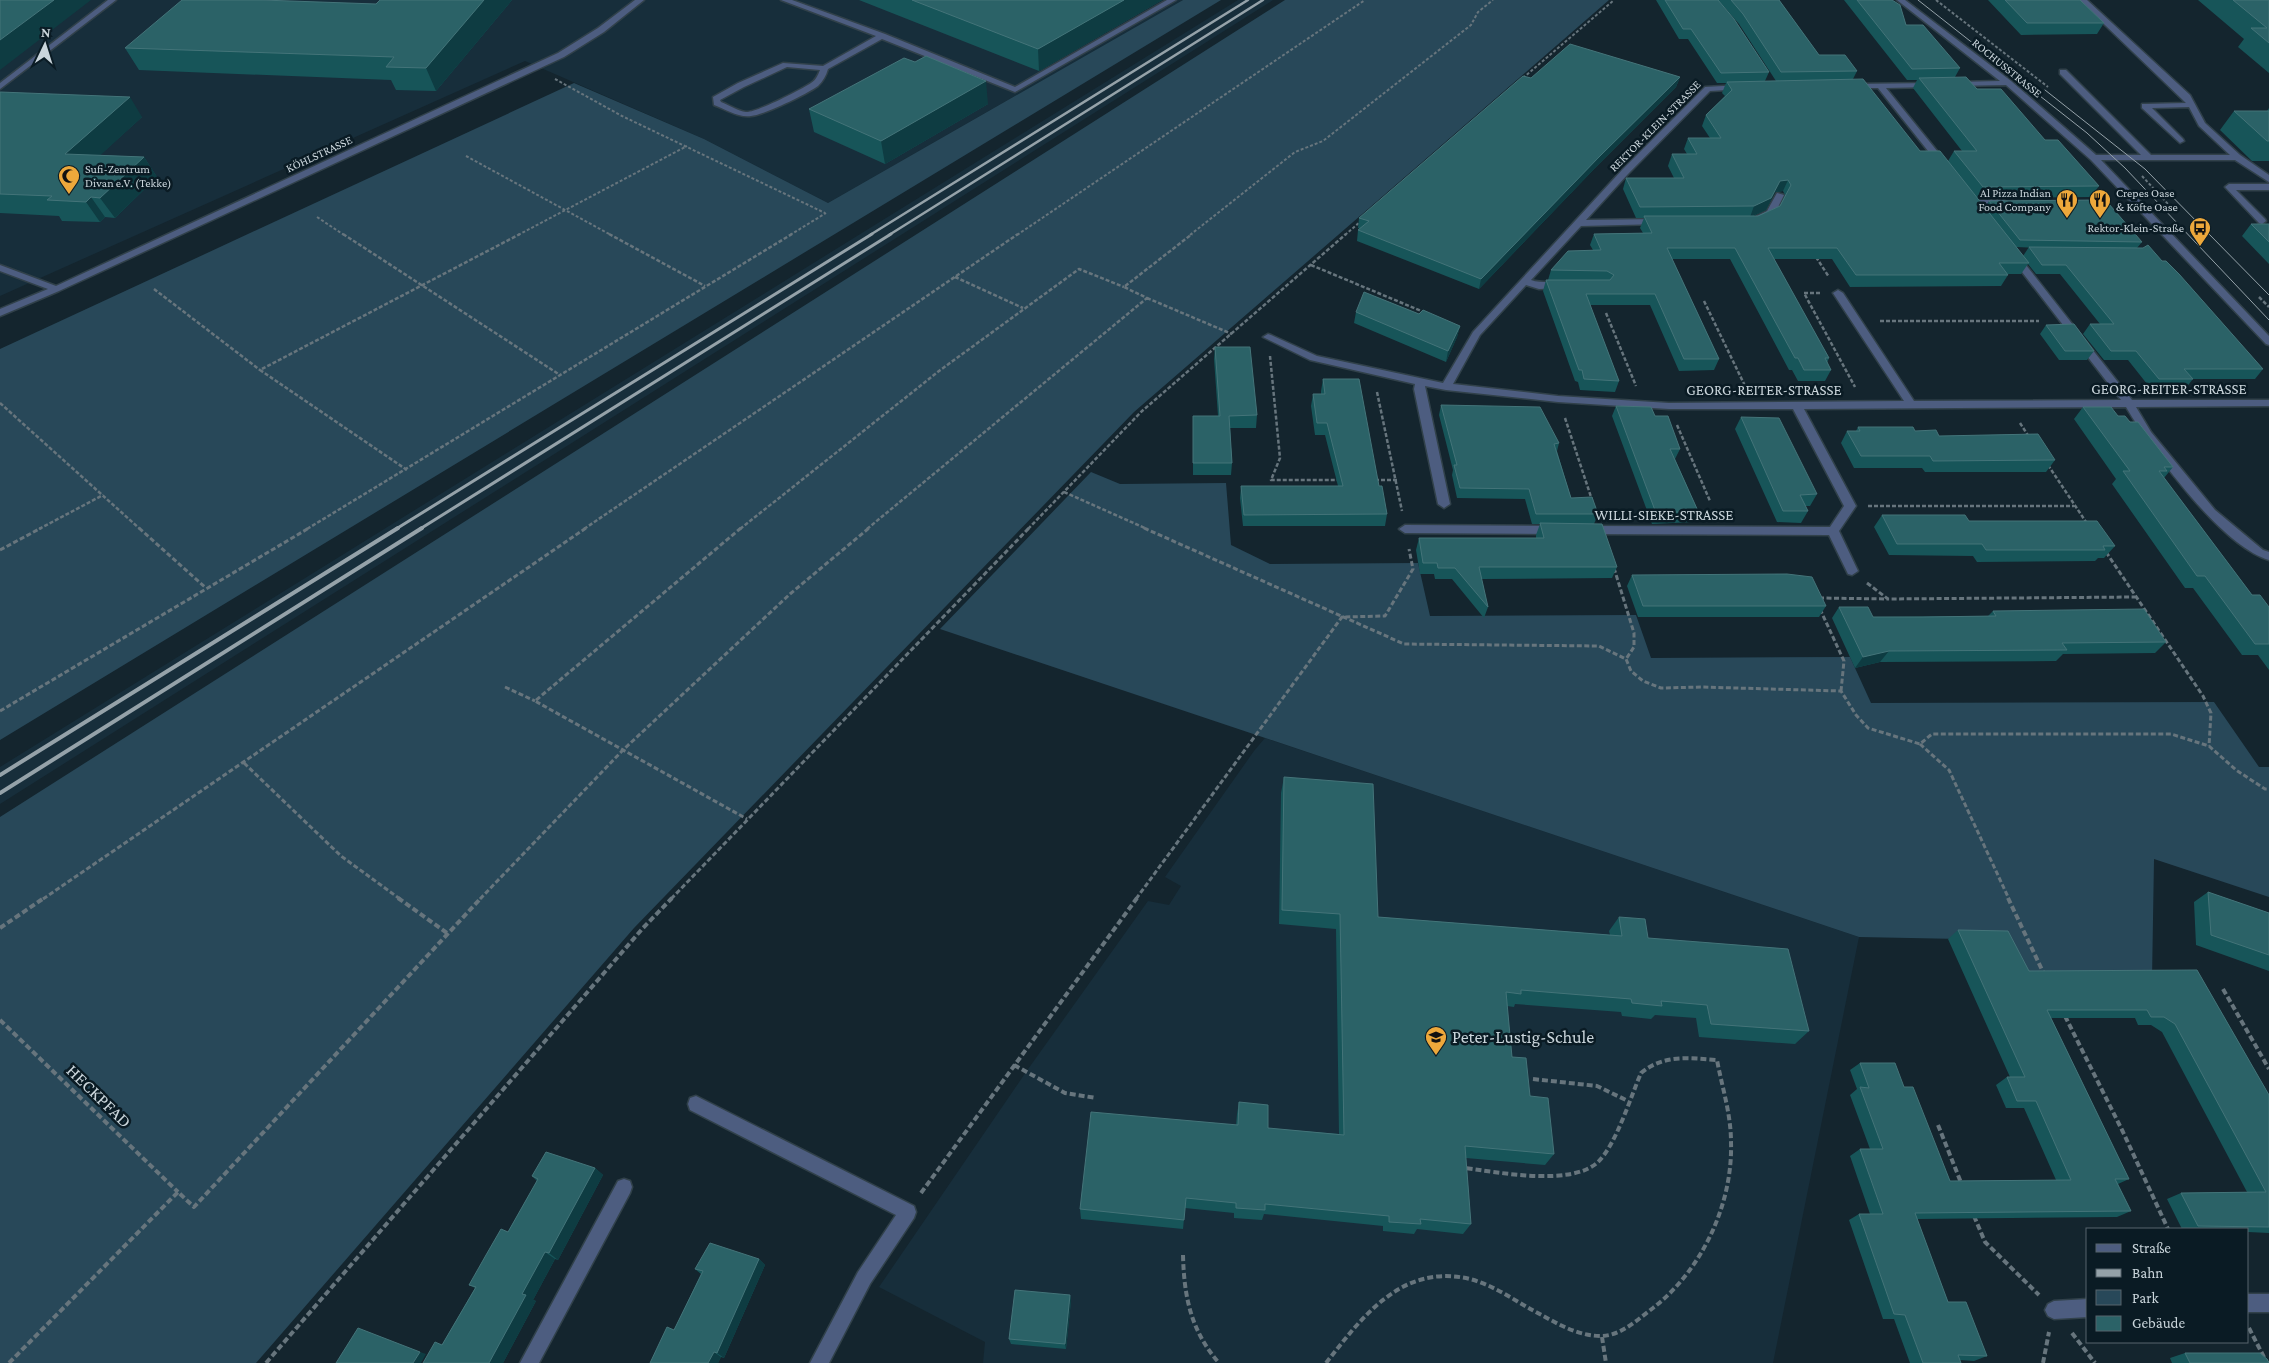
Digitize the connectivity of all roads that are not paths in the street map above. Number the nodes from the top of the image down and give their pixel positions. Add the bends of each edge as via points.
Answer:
1 (112, 0) edge
2 (640, 0) edge
3 (785, 0) edge
4 (1172, 0) edge
5 (1901, 0) edge
6 (2083, 0) edge
7 (882, 36) junction
8 (824, 68) junction
9 (2063, 72) dead end
10 (2008, 84) junction
11 (1754, 86) edge
12 (1841, 86) edge
13 (1880, 86) junction
14 (0, 87) edge
15 (2193, 106) junction
16 (2180, 141) dead end
17 (2237, 157) junction
18 (2094, 158) junction
19 (2149, 158) junction
20 (1948, 171) edge
21 (2269, 179) edge
22 (2269, 187) edge
23 (1966, 193) edge
24 (1780, 195) edge
25 (2013, 202) edge
26 (1974, 203) junction
27 (1984, 217) edge
28 (2262, 221) dead end
29 (1666, 222) edge
30 (1752, 222) edge
31 (1579, 223) junction
32 (2013, 250) edge
33 (0, 268) edge
34 (1523, 281) junction
35 (1566, 286) edge
36 (56, 289) junction
37 (1838, 293) road end
38 (0, 313) edge
39 (1268, 337) road end
40 (2269, 342) edge
41 (1421, 382) junction
42 (1446, 387) junction
43 (2269, 403) edge
44 (1911, 404) junction
45 (2129, 404) junction
46 (1797, 406) junction
47 (1444, 504) dead end
48 (1405, 529) dead end
49 (1833, 531) junction
50 (2264, 554) edge
51 (1852, 571) road end
52 (696, 1104) dead end
53 (624, 1187) dead end
54 (2249, 1303) edge
55 (2269, 1303) edge
56 (2086, 1308) edge
57 (2054, 1310) road end
58 (529, 1363) edge
59 (819, 1363) edge

1 - 14 street
2 - 36 street, KÖHLSTRASSE via 574,48 532,69
3 - 7 street
4 - 7 street via 1015,90
5 - 10 street, ROCHUSSTRASSE
6 - 15 street
7 - 8 street
8 - 8 street via 815,84 759,112 744,114 717,103 716,99 741,85 786,65
9 - 19 street
10 - 13 street
10 - 18 street, ROCHUSSTRASSE
11 - 31 street, REKTOR-KLEIN-STRASSE via 1708,88
12 - 13 street
13 - 20 street
15 - 16 street via 2146,106
15 - 17 street via 2202,124
17 - 19 street
17 - 21 street
18 - 19 street
18 - 40 street, ROCHUSSTRASSE
22 - 28 street via 2229,187
23 - 26 street
24 - 30 street via 1771,212
25 - 26 street
26 - 27 street
29 - 31 street
31 - 34 street, REKTOR-KLEIN-STRASSE
32 - 45 street
33 - 36 street
34 - 35 street via 1539,286
34 - 42 street, REKTOR-KLEIN-STRASSE via 1476,334
36 - 38 street, KÖHLSTRASSE
37 - 44 street
39 - 41 street, GEORG-REITER-STRASSE via 1314,358
41 - 42 street, GEORG-REITER-STRASSE
41 - 47 street via 1419,389
42 - 46 street, GEORG-REITER-STRASSE via 1669,406
43 - 45 street, GEORG-REITER-STRASSE
44 - 45 street, GEORG-REITER-STRASSE
44 - 46 street, GEORG-REITER-STRASSE
45 - 50 street via 2147,434 2211,513
46 - 49 street via 1850,506
48 - 49 street, WILLI-SIEKE-STRASSE
49 - 51 street
52 - 59 street via 908,1212 864,1278
53 - 58 street
54 - 55 street
56 - 57 street

